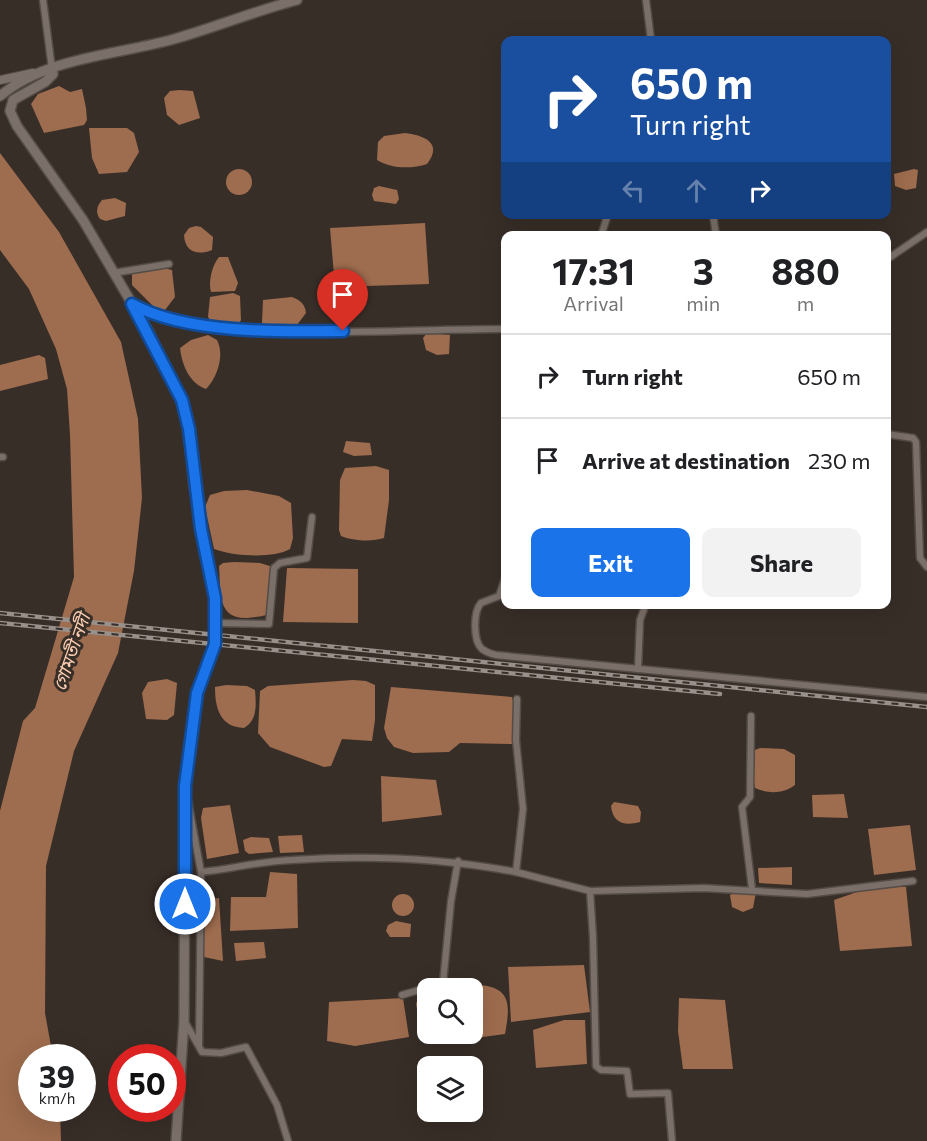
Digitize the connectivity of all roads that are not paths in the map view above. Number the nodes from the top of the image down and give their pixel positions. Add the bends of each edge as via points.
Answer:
1 (43, 0) edge
2 (297, 0) edge
3 (646, 0) edge
4 (650, 36) edge
5 (52, 69) junction
6 (0, 80) edge
7 (0, 96) edge
8 (927, 232) edge
9 (891, 257) edge
10 (169, 264) dead end
11 (112, 273) junction
12 (132, 304) junction
13 (501, 329) edge
14 (891, 435) edge
15 (312, 517) dead end
16 (927, 567) edge
17 (501, 590) edge
18 (644, 609) edge
19 (216, 623) junction
20 (638, 669) junction
21 (927, 697) edge
22 (517, 699) dead end
23 (751, 716) dead end
24 (185, 786) junction
25 (458, 861) junction
26 (201, 872) junction
27 (516, 872) junction
28 (913, 881) dead end
29 (752, 889) junction
30 (590, 891) junction
31 (402, 994) dead end
32 (184, 1021) junction
33 (199, 1048) junction
34 (176, 1141) edge
35 (288, 1141) edge
36 (672, 1141) edge

1 - 5 street
2 - 5 main road via 143,48
3 - 4 street
5 - 6 street
5 - 7 main road
5 - 11 main road via 53,74 45,82 13,100 11,114 83,220
8 - 9 street
10 - 11 street
11 - 12 main road
12 - 13 street via 155,317 232,328 297,332
12 - 19 main road via 182,400 187,418
14 - 16 street via 913,438 916,442 920,558
15 - 19 street via 307,558 280,563 274,568 269,624
17 - 20 street via 499,596 477,608 478,644 483,650 496,655
18 - 20 street
19 - 24 main road via 213,653 197,693
20 - 21 street
22 - 27 street via 516,740 523,809
23 - 29 street via 750,797 742,807
24 - 26 street
24 - 32 main road
25 - 26 street via 290,860
25 - 27 street
25 - 31 street via 443,983
26 - 33 street
27 - 30 street
28 - 29 street via 807,894
29 - 30 street
30 - 36 street via 596,1066 601,1070 627,1071 630,1094 668,1093
32 - 33 street
32 - 34 main road
33 - 35 street via 207,1054 246,1047 277,1105

